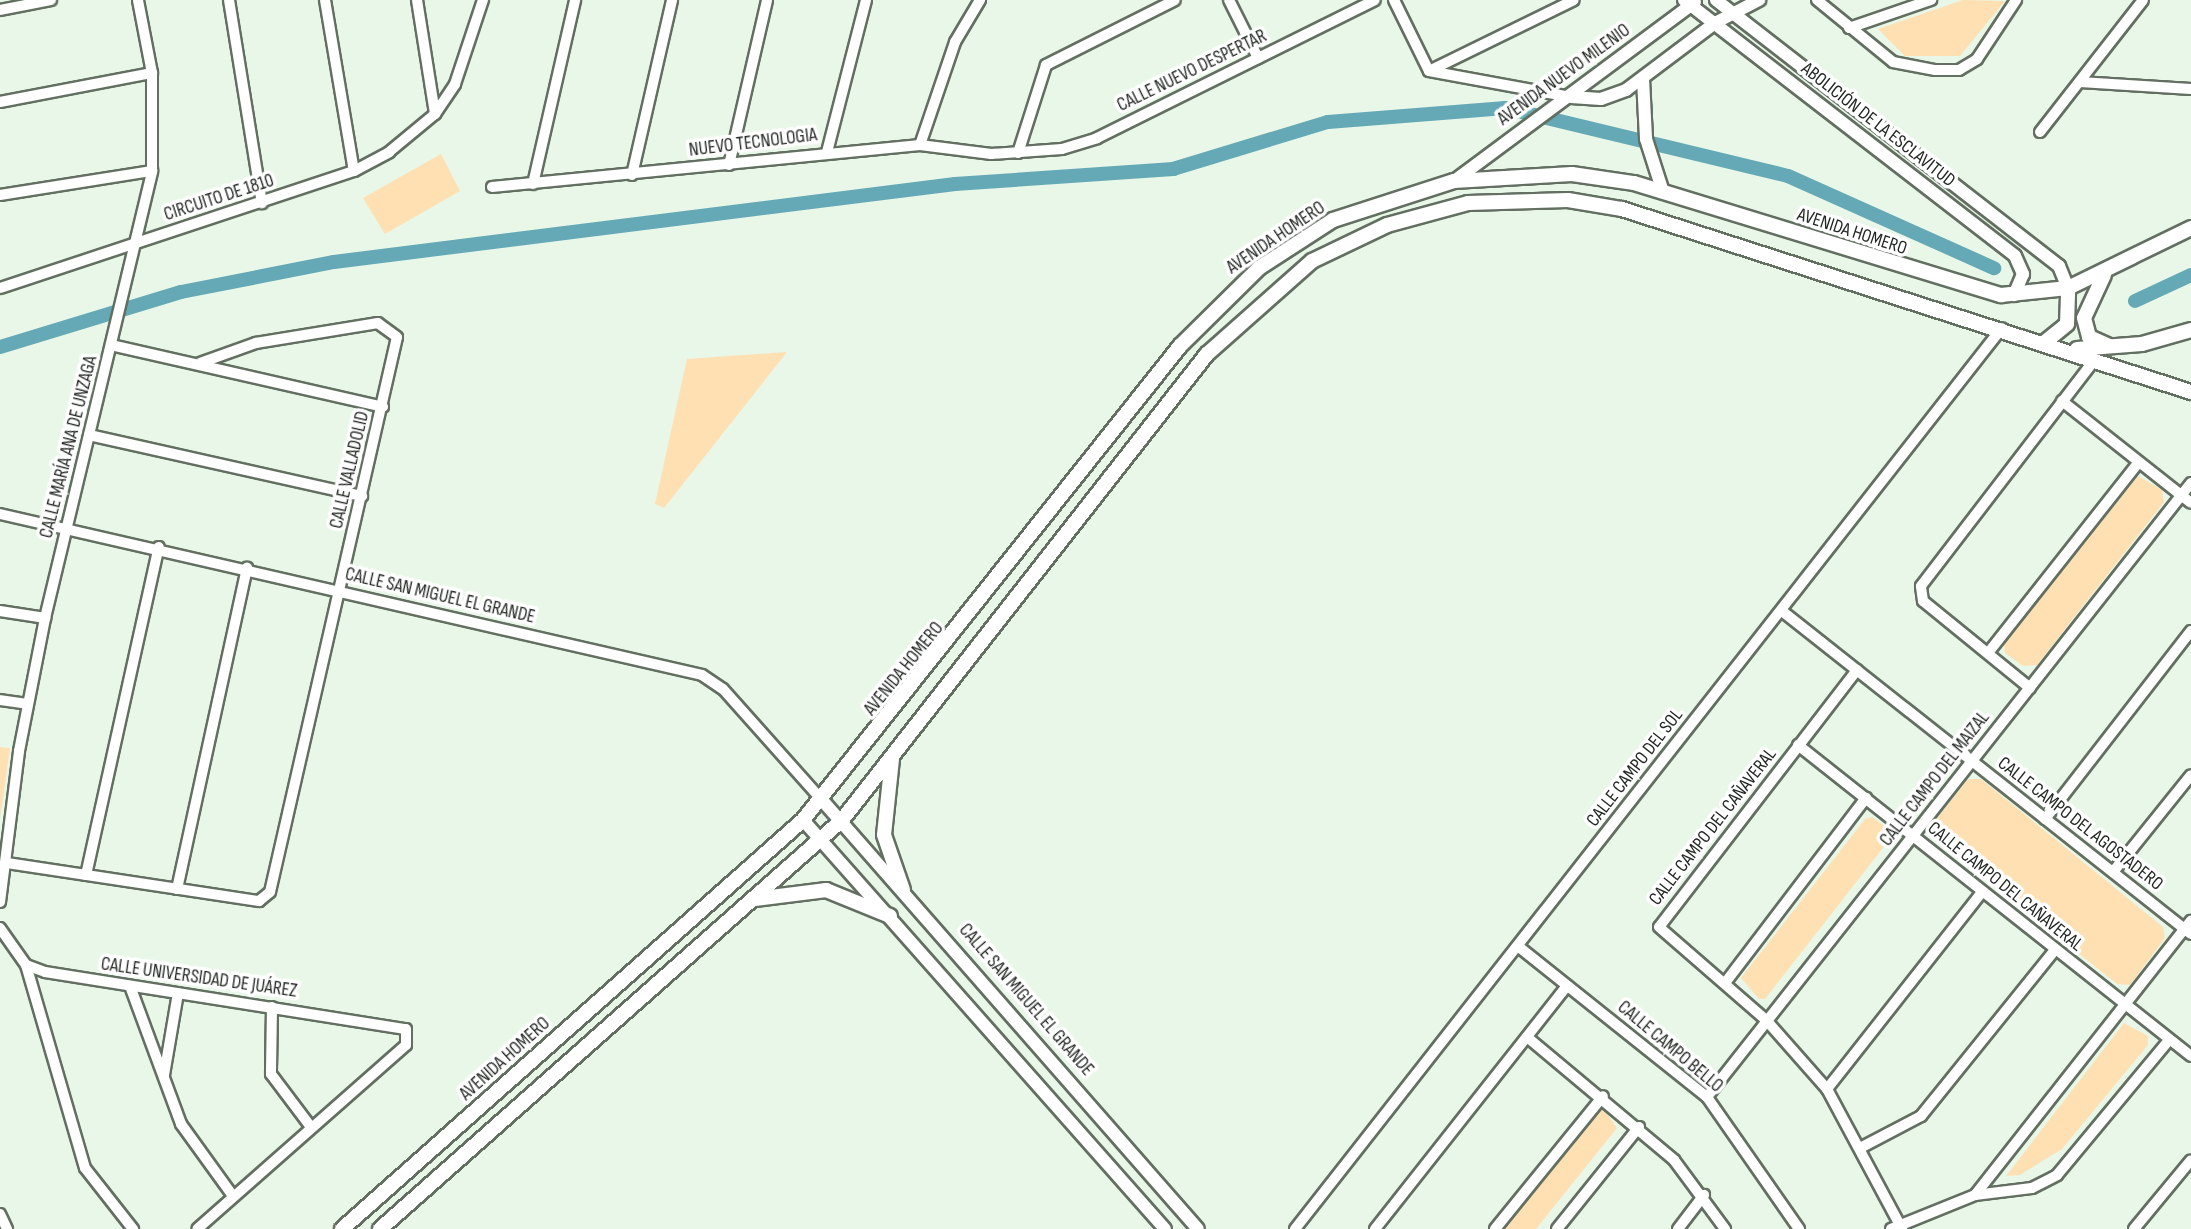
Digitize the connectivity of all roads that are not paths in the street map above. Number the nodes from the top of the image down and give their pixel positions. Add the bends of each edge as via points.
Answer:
1 (51, 0) edge
2 (138, 0) edge
3 (229, 0) edge
4 (325, 0) edge
5 (417, 0) edge
6 (483, 0) edge
7 (575, 0) edge
8 (672, 0) edge
9 (767, 0) edge
10 (866, 0) edge
11 (980, 0) edge
12 (1175, 0) edge
13 (1229, 0) edge
14 (1375, 0) edge
15 (1394, 0) edge
16 (1574, 0) edge
17 (1716, 0) edge
18 (1759, 0) edge
19 (1817, 0) edge
20 (1931, 0) edge
21 (2016, 0) edge
22 (2143, 0) edge
23 (1691, 2) edge
24 (0, 10) edge
25 (1731, 13) junction
26 (1715, 23) junction
27 (1849, 28) junction
28 (1258, 58) junction
29 (1429, 71) junction
30 (152, 73) junction
31 (1643, 79) junction
32 (2080, 82) junction
33 (2191, 89) edge
34 (1571, 97) junction
35 (0, 103) edge
36 (435, 114) junction
37 (2040, 132) dead end
38 (920, 145) junction
39 (827, 152) junction
40 (1018, 153) junction
41 (729, 165) junction
42 (152, 171) junction
43 (354, 171) junction
44 (632, 174) junction
45 (1454, 181) junction
46 (533, 184) junction
47 (492, 187) dead end
48 (1663, 192) junction
49 (0, 195) edge
50 (262, 203) junction
51 (2191, 228) edge
52 (137, 242) junction
53 (2105, 275) junction
54 (0, 288) edge
55 (2068, 288) junction
56 (2014, 295) junction
57 (2007, 330) junction
58 (2191, 330) edge
59 (2045, 342) junction
60 (111, 345) junction
61 (2115, 347) junction
62 (2069, 350) junction
63 (2095, 359) junction
64 (200, 363) junction
65 (2191, 392) edge
66 (2062, 401) junction
67 (383, 407) junction
68 (89, 435) junction
69 (2139, 462) junction
70 (2191, 483) edge
71 (362, 496) junction
72 (2186, 499) edge
73 (0, 514) edge
74 (68, 525) junction
75 (159, 547) junction
76 (247, 568) junction
77 (340, 590) junction
78 (0, 611) edge
79 (1782, 611) junction
80 (45, 618) junction
81 (2191, 631) edge
82 (1988, 653) junction
83 (1857, 670) junction
84 (2030, 688) junction
85 (0, 700) edge
86 (28, 704) junction
87 (1798, 745) junction
88 (894, 754) junction
89 (1972, 761) junction
90 (2191, 775) edge
91 (1866, 798) junction
92 (822, 800) junction
93 (2045, 819) junction
94 (803, 820) junction
95 (842, 820) junction
96 (1913, 835) junction
97 (823, 838) junction
98 (7, 863) junction
99 (2113, 872) junction
100 (86, 875) junction
101 (177, 888) junction
102 (903, 890) junction
103 (1982, 892) junction
104 (750, 900) junction
105 (0, 902) edge
106 (890, 916) junction
107 (0, 928) edge
108 (2189, 928) edge
109 (1519, 947) junction
110 (2055, 950) junction
111 (26, 965) junction
112 (1725, 983) junction
113 (130, 986) junction
114 (1567, 986) junction
115 (178, 993) junction
116 (2124, 1006) junction
117 (272, 1007) junction
118 (1767, 1021) junction
119 (1527, 1037) junction
120 (2169, 1040) junction
121 (2191, 1056) edge
122 (163, 1078) junction
123 (1827, 1089) junction
124 (1603, 1097) junction
125 (1707, 1097) junction
126 (311, 1127) junction
127 (1639, 1127) junction
128 (1862, 1147) junction
129 (2191, 1160) edge
130 (1704, 1195) junction
131 (1975, 1195) junction
132 (233, 1196) junction
133 (0, 1214) edge
134 (343, 1227) edge
135 (1898, 1228) edge
136 (7, 1229) edge
137 (133, 1229) edge
138 (197, 1229) edge
139 (380, 1229) edge
140 (1165, 1229) edge
141 (1198, 1229) edge
142 (1294, 1229) edge
143 (1375, 1229) edge
144 (1495, 1229) edge
145 (1557, 1229) edge
146 (1678, 1229) edge
147 (1725, 1229) edge
148 (1799, 1229) edge
149 (2134, 1229) edge

1 - 24 street
2 - 30 street, CALLE MARÍA ANA DE UNZAGA
3 - 50 street
4 - 43 street
5 - 36 street
6 - 36 street via 467,55
7 - 46 street
8 - 44 street
9 - 41 street
10 - 39 street
11 - 38 street via 954,42
12 - 40 street via 1046,65
13 - 28 street
14 - 28 street, CALLE NUEVO DESPERTAR
15 - 29 street
16 - 29 street
17 - 25 street, ABOLICIÓN DE LA ESCLAVITUD
18 - 25 street
19 - 27 street
20 - 27 street
21 - 27 street via 1977,59 1959,69 1892,62
22 - 32 street
23 - 26 street, ABOLICIÓN DE LA ESCLAVITUD
23 - 34 street, AVENIDA NUEVO MILENIO
25 - 26 street
25 - 55 street, ABOLICIÓN DE LA ESCLAVITUD via 2059,266
26 - 31 street
26 - 56 street, ABOLICIÓN DE LA ESCLAVITUD via 2015,256 2023,274
28 - 40 street, CALLE NUEVO DESPERTAR via 1084,143
29 - 34 street
30 - 35 street
30 - 42 street, CALLE MARÍA ANA DE UNZAGA
31 - 34 street via 1601,99
31 - 48 street via 1646,139
32 - 33 street
32 - 37 street
34 - 45 street, AVENIDA NUEVO MILENIO
36 - 43 street, CIRCUITO DE 1810
38 - 39 street, NUEVO TECNOLOGIA
38 - 40 street, NUEVO TECNOLOGIA
39 - 41 street, NUEVO TECNOLOGIA
41 - 44 street, NUEVO TECNOLOGIA
42 - 49 street
42 - 52 street, CALLE MARÍA ANA DE UNZAGA
43 - 50 street, CIRCUITO DE 1810
44 - 46 street, NUEVO TECNOLOGIA
45 - 48 main road, AVENIDA HOMERO via 1572,174
45 - 92 main road, AVENIDA HOMERO via 1333,220 1221,300
46 - 47 street, NUEVO TECNOLOGIA
48 - 56 main road, AVENIDA HOMERO via 1971,290
50 - 52 street, CIRCUITO DE 1810
51 - 53 main road, AVENIDA HOMERO
52 - 54 street, CIRCUITO DE 1810
52 - 60 street, CALLE MARÍA ANA DE UNZAGA
53 - 55 main road, AVENIDA HOMERO
53 - 61 main road via 2084,318 2094,342
55 - 56 main road, AVENIDA HOMERO
55 - 59 main road via 2067,324
57 - 59 main road, AVENIDA HOMERO
57 - 79 street, CALLE CAMPO DEL SOL
57 - 88 main road, AVENIDA HOMERO via 1622,209 1568,200 1468,203 1387,225 1312,261 1207,354
58 - 61 main road
59 - 62 main road, AVENIDA HOMERO
60 - 64 street
60 - 68 street, CALLE MARÍA ANA DE UNZAGA
61 - 62 main road
62 - 63 main road, AVENIDA HOMERO
63 - 65 main road, AVENIDA HOMERO
63 - 66 street
64 - 67 street
64 - 67 street, CALLE VALLADOLID via 256,343 383,323 398,340
66 - 69 street
66 - 82 street via 1923,579 1923,601
67 - 71 street, CALLE VALLADOLID
68 - 71 street
68 - 74 street, CALLE MARÍA ANA DE UNZAGA
69 - 72 street
69 - 82 street
70 - 72 street, CALLE CAMPO DEL MAIZAL
71 - 77 street, CALLE VALLADOLID
72 - 84 street, CALLE CAMPO DEL MAIZAL
73 - 74 street, CALLE SAN MIGUEL EL GRANDE
74 - 75 street, CALLE SAN MIGUEL EL GRANDE
74 - 80 street, CALLE MARÍA ANA DE UNZAGA
75 - 76 street, CALLE SAN MIGUEL EL GRANDE
75 - 100 street
76 - 77 street, CALLE SAN MIGUEL EL GRANDE
76 - 101 street
77 - 92 street, CALLE SAN MIGUEL EL GRANDE via 702,675 723,689
77 - 101 street, CALLE VALLADOLID via 267,898
78 - 80 street
79 - 83 street, CALLE CAMPO DEL AGOSTADERO
79 - 109 street, CALLE CAMPO DEL SOL
80 - 86 street, CALLE MARÍA ANA DE UNZAGA
81 - 93 street
82 - 84 street
83 - 87 street, CALLE CAMPO DEL CAÑAVERAL
83 - 89 street, CALLE CAMPO DEL AGOSTADERO
84 - 89 street, CALLE CAMPO DEL MAIZAL
85 - 86 street
86 - 98 street, CALLE MARÍA ANA DE UNZAGA
87 - 91 street, CALLE CAMPO DEL CAÑAVERAL
87 - 112 street, CALLE CAMPO DEL CAÑAVERAL via 1660,924 1660,933
88 - 95 main road, AVENIDA HOMERO
88 - 102 main road via 883,815
89 - 93 street, CALLE CAMPO DEL AGOSTADERO
89 - 96 street, CALLE CAMPO DEL MAIZAL
90 - 99 street
91 - 96 street, CALLE CAMPO DEL CAÑAVERAL
91 - 112 street
92 - 94 main road, AVENIDA HOMERO
92 - 95 street, CALLE SAN MIGUEL EL GRANDE
93 - 99 street, CALLE CAMPO DEL AGOSTADERO
94 - 97 street
94 - 134 main road, AVENIDA HOMERO
95 - 97 main road, AVENIDA HOMERO
95 - 102 street, CALLE SAN MIGUEL EL GRANDE
96 - 103 street, CALLE CAMPO DEL CAÑAVERAL
96 - 118 street, CALLE CAMPO DEL MAIZAL
97 - 104 main road, AVENIDA HOMERO
97 - 106 street
98 - 100 street
98 - 105 street, CALLE MARÍA ANA DE UNZAGA
99 - 108 street, CALLE CAMPO DEL AGOSTADERO
100 - 101 street
102 - 141 street, CALLE SAN MIGUEL EL GRANDE
103 - 110 street, CALLE CAMPO DEL CAÑAVERAL
103 - 123 street
104 - 106 main road via 826,890
104 - 139 main road, AVENIDA HOMERO
106 - 140 street
107 - 111 street
108 - 116 street
109 - 114 street, CALLE CAMPO BELLO
109 - 142 street, CALLE CAMPO DEL SOL
110 - 116 street, CALLE CAMPO DEL CAÑAVERAL
110 - 128 street via 1921,1116
111 - 113 street, CALLE UNIVERSIDAD DE JUÁREZ
111 - 137 street via 85,1168
112 - 118 street, CALLE CAMPO DEL CAÑAVERAL
113 - 115 street, CALLE UNIVERSIDAD DE JUÁREZ
113 - 122 street
114 - 119 street
114 - 125 street, CALLE CAMPO BELLO
115 - 117 street, CALLE UNIVERSIDAD DE JUÁREZ
115 - 122 street
116 - 120 street, CALLE CAMPO DEL CAÑAVERAL
116 - 131 street
117 - 126 street via 271,1074
117 - 126 street, CALLE UNIVERSIDAD DE JUÁREZ via 398,1024 408,1034 406,1045
118 - 123 street, CALLE CAMPO DEL CAÑAVERAL
118 - 125 street, CALLE CAMPO DEL MAIZAL
119 - 124 street
119 - 143 street
120 - 121 street, CALLE CAMPO DEL CAÑAVERAL
120 - 131 street via 2057,1175 2032,1188
122 - 132 street via 186,1134
123 - 128 street, CALLE CAMPO DEL CAÑAVERAL
124 - 127 street
124 - 144 street
125 - 148 street, CALLE CAMPO BELLO
126 - 132 street
127 - 130 street
127 - 145 street
128 - 135 street, CALLE CAMPO DEL CAÑAVERAL
129 - 149 street
130 - 146 street
130 - 147 street
131 - 135 street
132 - 138 street
133 - 136 street

